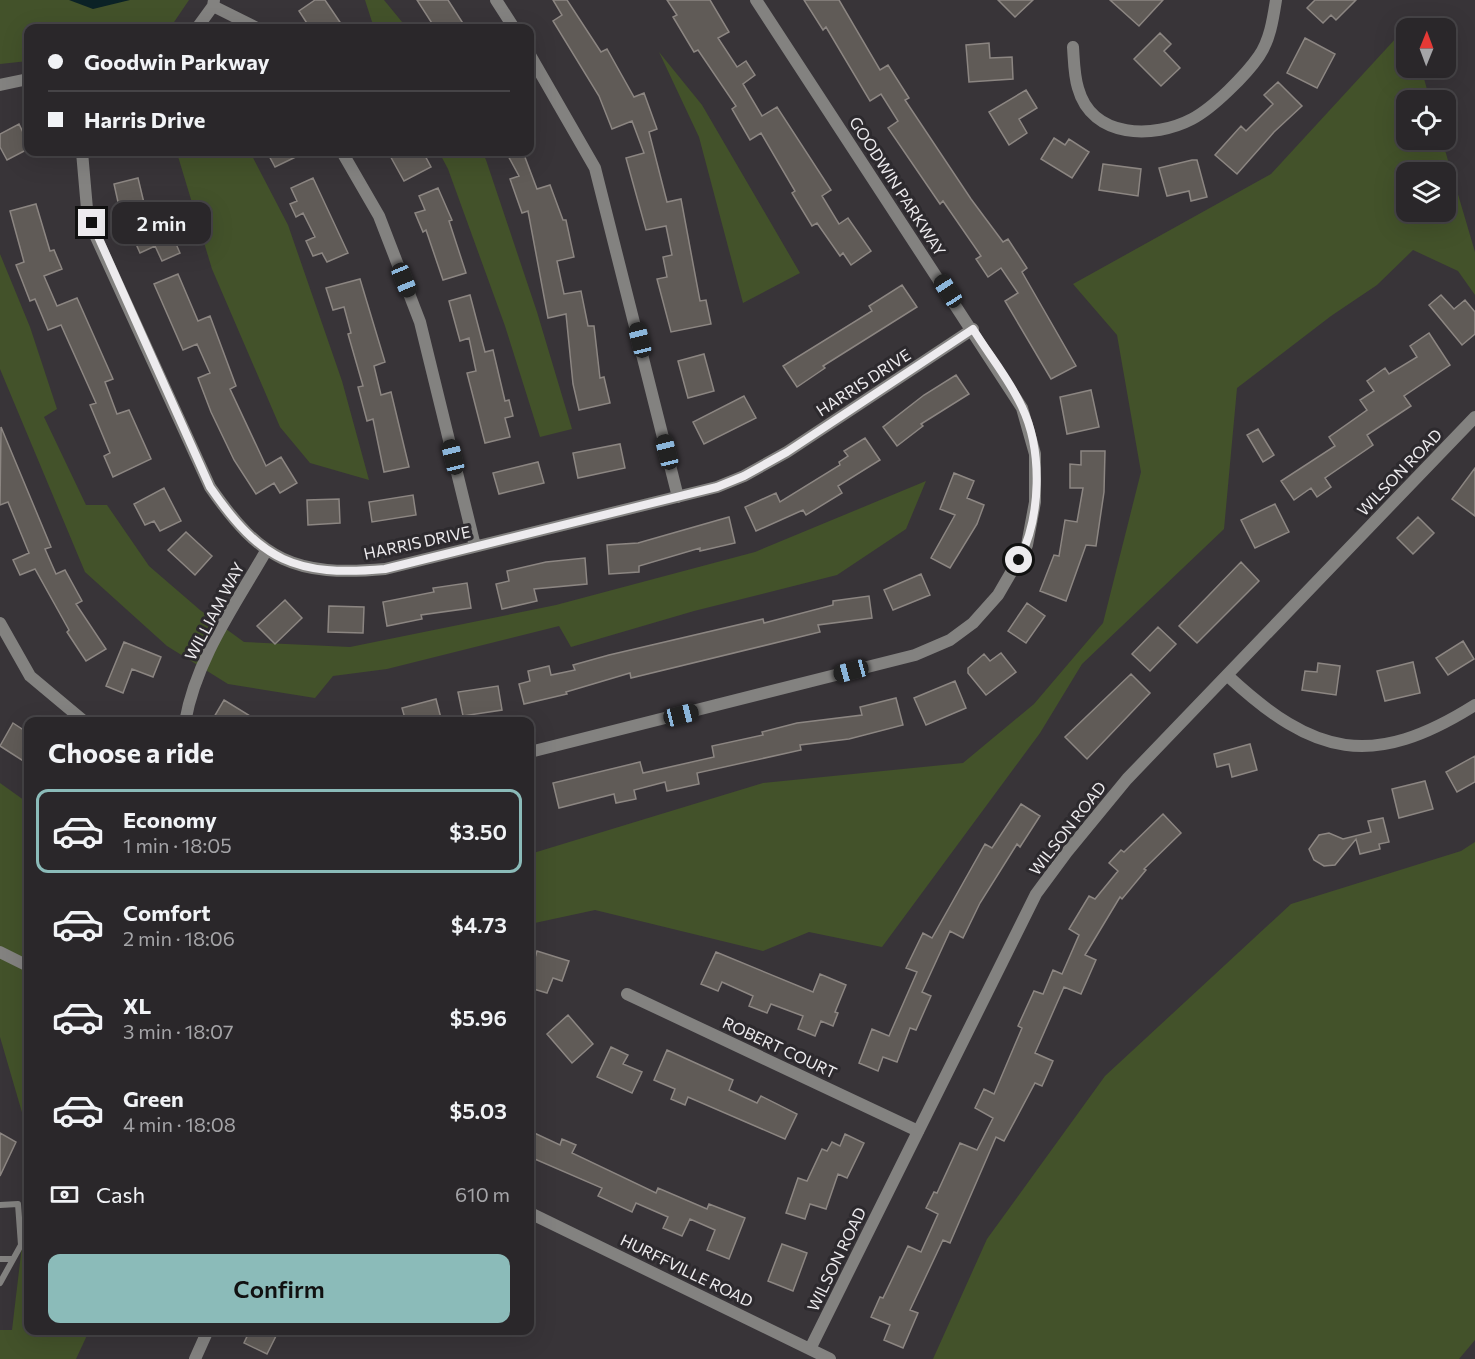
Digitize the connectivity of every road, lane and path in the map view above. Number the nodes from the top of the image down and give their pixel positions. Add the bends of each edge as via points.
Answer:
1 (496, 0) edge
2 (756, 0) edge
3 (1276, 0) edge
4 (213, 3) edge
5 (200, 24) edge
6 (250, 24) edge
7 (511, 24) edge
8 (1073, 47) dead end
9 (534, 62) edge
10 (24, 80) edge
11 (0, 85) edge
12 (82, 156) edge
13 (344, 156) edge
14 (973, 329) junction
15 (1475, 417) edge
16 (678, 497) junction
17 (475, 546) junction
18 (266, 551) junction
19 (0, 623) edge
20 (1227, 675) junction
21 (1475, 705) edge
22 (79, 717) edge
23 (186, 717) edge
24 (534, 751) edge
25 (0, 951) edge
26 (24, 964) edge
27 (627, 994) dead end
28 (918, 1131) junction
29 (0, 1205) edge
30 (534, 1215) edge
31 (0, 1259) edge
32 (14, 1259) junction
33 (0, 1283) edge
34 (206, 1335) edge
35 (810, 1349) junction
36 (195, 1359) edge
37 (830, 1359) edge

1 - 7 street
2 - 14 street, GOODWIN PARKWAY
3 - 8 street via 1268,40 1258,57 1232,86 1195,117 1170,129 1136,132 1106,125 1078,90
4 - 5 street
4 - 6 street
9 - 16 street via 595,168
10 - 11 street
12 - 18 street, HARRIS DRIVE via 87,209 96,237 210,487 235,523
13 - 17 street via 378,216 420,322
14 - 16 street, HARRIS DRIVE via 787,452 735,480
14 - 24 street, GOODWIN PARKWAY via 1023,408 1035,454 1035,502 1027,545 998,595 973,623 950,640 915,655
15 - 20 street, WILSON ROAD
16 - 17 street, HARRIS DRIVE
17 - 18 street, HARRIS DRIVE via 385,569 351,572 308,568
18 - 23 street, WILLIAM WAY via 207,654
19 - 22 street via 30,676
20 - 21 street via 1264,709 1303,733 1339,744 1403,741 1443,725
20 - 28 street, WILSON ROAD via 1127,779 1036,894
25 - 26 street
27 - 28 street, ROBERT COURT
28 - 35 street, WILSON ROAD
29 - 32 lane via 18,1204 21,1245
30 - 35 street, HURFFVILLE ROAD
31 - 32 lane
32 - 33 lane
34 - 36 street
35 - 37 street, HURFFVILLE ROAD

